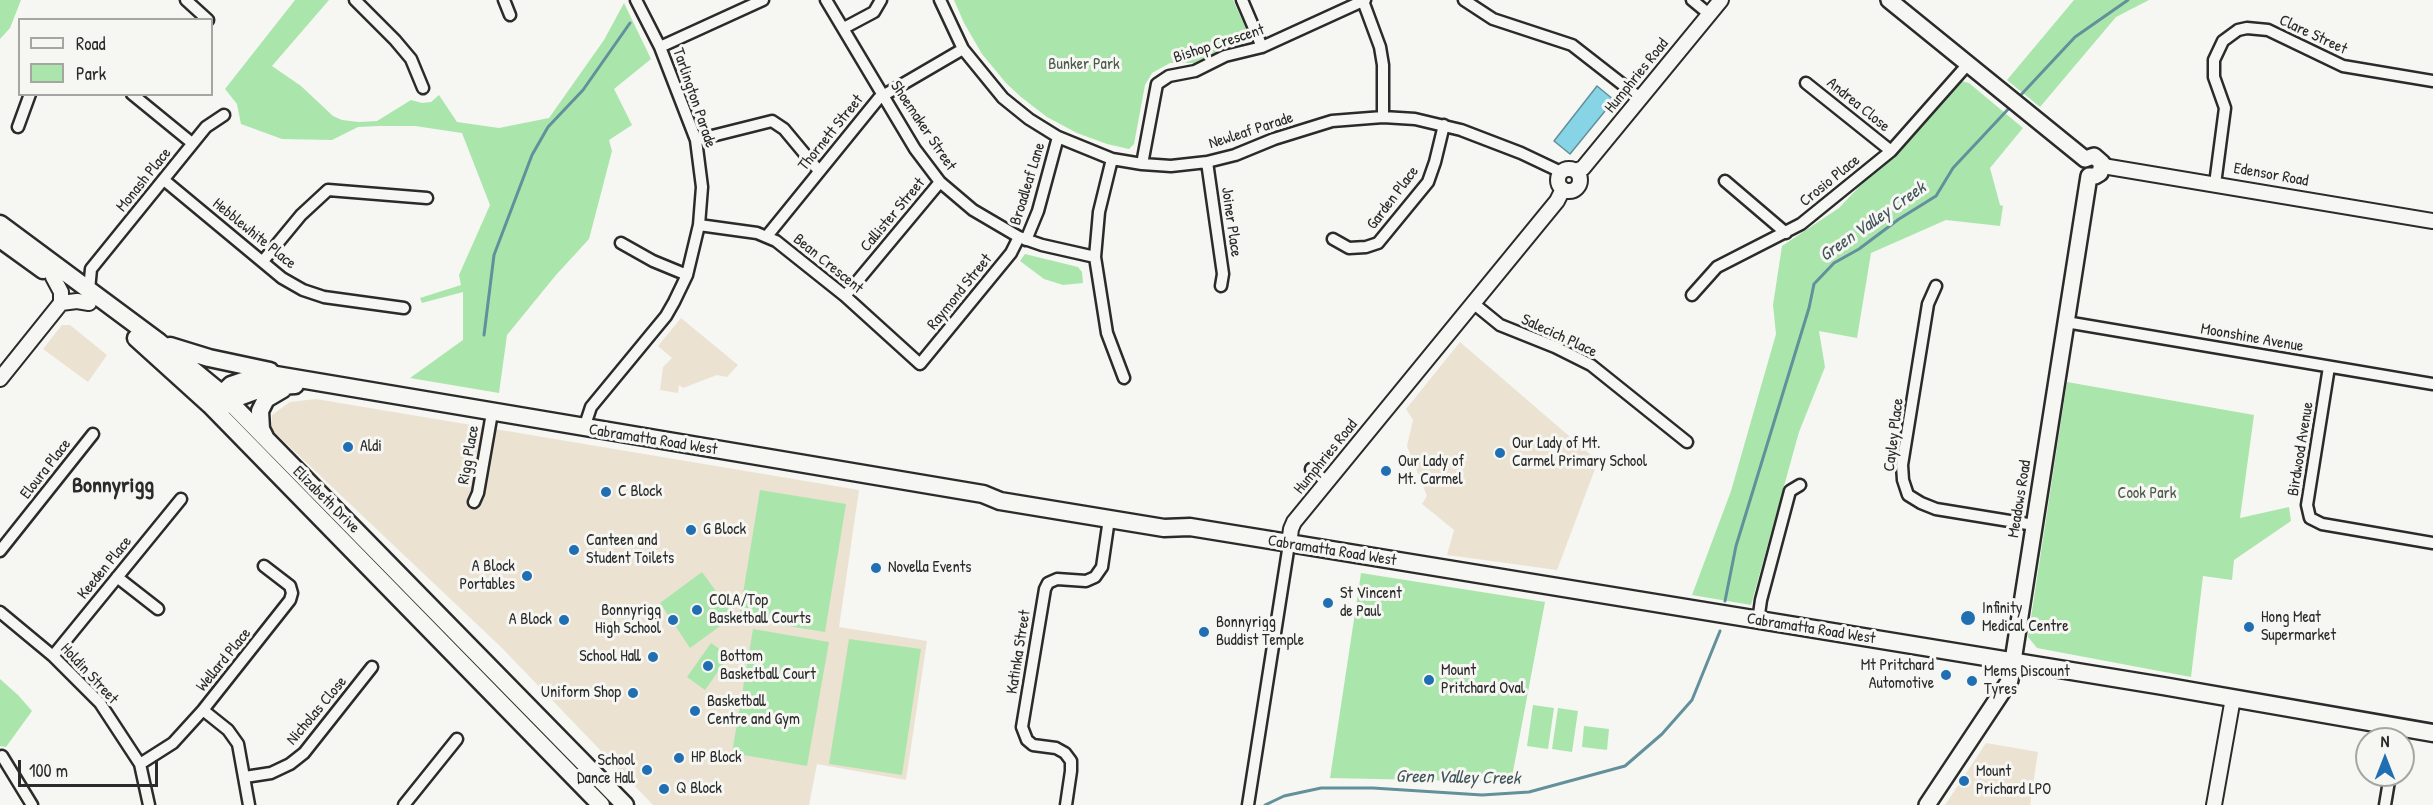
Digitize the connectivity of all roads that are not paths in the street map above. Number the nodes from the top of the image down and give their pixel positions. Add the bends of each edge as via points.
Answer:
1 (186, 0) edge
2 (355, 0) edge
3 (504, 0) edge
4 (636, 0) edge
5 (763, 0) edge
6 (826, 0) edge
7 (881, 0) edge
8 (940, 0) edge
9 (1242, 0) edge
10 (1364, 0) edge
11 (1464, 0) edge
12 (1692, 0) edge
13 (1721, 0) edge
14 (1889, 0) edge
15 (1710, 14) junction
16 (510, 15) dead end
17 (206, 18) edge
18 (844, 28) junction
19 (660, 46) junction
20 (1262, 47) junction
21 (963, 49) junction
22 (1968, 64) junction
23 (2433, 81) edge
24 (1806, 83) dead end
25 (423, 88) dead end
26 (884, 95) junction
27 (29, 96) edge
28 (134, 96) edge
29 (1640, 98) junction
30 (224, 115) dead end
31 (1383, 117) junction
32 (1444, 125) junction
33 (18, 127) dead end
34 (1058, 137) junction
35 (696, 140) junction
36 (192, 143) junction
37 (1891, 151) junction
38 (1112, 159) junction
39 (2085, 159) junction
40 (1207, 162) junction
41 (1142, 164) junction
42 (2103, 166) junction
43 (819, 171) junction
44 (1576, 171) junction
45 (1561, 172) junction
46 (2089, 176) junction
47 (164, 180) junction
48 (1725, 181) dead end
49 (940, 182) junction
50 (2215, 184) junction
51 (1563, 189) junction
52 (427, 198) dead end
53 (2433, 221) edge
54 (0, 224) edge
55 (699, 225) junction
56 (1786, 233) junction
57 (767, 236) junction
58 (1022, 238) junction
59 (0, 239) edge
60 (1333, 239) dead end
61 (621, 243) dead end
62 (1095, 257) junction
63 (263, 261) junction
64 (91, 269) junction
65 (59, 274) junction
66 (687, 275) junction
67 (1221, 286) dead end
68 (1936, 286) dead end
69 (1692, 295) dead end
70 (845, 296) junction
71 (89, 297) junction
72 (61, 303) junction
73 (1473, 303) junction
74 (404, 308) dead end
75 (2066, 322) junction
76 (159, 342) junction
77 (920, 364) joint
78 (2329, 367) junction
79 (1124, 378) dead end
80 (0, 379) edge
81 (323, 384) junction
82 (2433, 384) edge
83 (219, 403) junction
84 (492, 413) junction
85 (585, 428) junction
86 (93, 434) dead end
87 (267, 441) junction
88 (1687, 442) dead end
89 (1311, 469) dead end
90 (1327, 482) junction
91 (1800, 485) dead end
92 (983, 494) junction
93 (181, 499) dead end
94 (474, 502) dead end
95 (1110, 519) junction
96 (2034, 525) junction
97 (1190, 528) junction
98 (2433, 543) edge
99 (1289, 544) junction
100 (0, 551) edge
101 (264, 566) dead end
102 (117, 577) junction
103 (158, 609) dead end
104 (0, 612) edge
105 (1758, 621) junction
106 (53, 656) junction
107 (2013, 662) junction
108 (372, 667) dead end
109 (2233, 698) junction
110 (203, 710) junction
111 (2369, 727) edge
112 (2415, 733) edge
113 (2433, 733) edge
114 (457, 739) dead end
115 (2, 756) dead end
116 (140, 765) junction
117 (245, 777) junction
118 (2388, 787) edge
119 (32, 805) edge
120 (148, 805) edge
121 (249, 805) edge
122 (404, 805) edge
123 (601, 805) edge
124 (625, 805) edge
125 (1066, 805) edge
126 (1248, 805) edge
127 (1927, 805) edge
128 (2214, 805) edge
129 (2385, 805) edge

1 - 17 street
2 - 25 street via 411,59
3 - 16 street
4 - 19 street, Tarlington Parade
5 - 19 street
6 - 18 street, Shoemaker Street
7 - 18 street via 874,12
8 - 21 street, Newleaf Parade
9 - 20 street
10 - 20 street, Bishop Crescent
10 - 31 street via 1382,56
11 - 29 street via 1493,19 1572,45
12 - 15 street
13 - 15 street, Humphries Road
14 - 22 main road
15 - 29 street, Humphries Road
18 - 26 street, Shoemaker Street
19 - 35 street, Tarlington Parade
20 - 41 street, Bishop Crescent via 1225,56 1157,84
21 - 26 street, Thornett Street
21 - 34 street, Newleaf Parade via 1003,98
22 - 37 street, Crosio Place
22 - 39 main road
23 - 50 street, Clare Street via 2343,66 2268,30 2238,30 2223,41 2214,60 2214,77 2224,108
24 - 37 street, Andrea Close
26 - 43 street, Thornett Street
26 - 49 street, Shoemaker Street
27 - 33 street
28 - 36 street
29 - 44 street, Humphries Road via 1583,168
30 - 36 street, Monash Place
31 - 32 street, Newleaf Parade
31 - 40 street, Newleaf Parade via 1332,121
32 - 45 street, Newleaf Parade via 1480,136
32 - 60 street, Garden Place via 1428,182 1378,243 1349,248
34 - 38 street, Newleaf Parade
34 - 58 street, Broadleaf Lane via 1038,211
35 - 43 street via 772,121 780,125
35 - 55 street, Tarlington Parade via 702,187
36 - 47 street, Monash Place
37 - 56 street, Crosio Place
38 - 41 street, Newleaf Parade
38 - 62 street via 1099,212
39 - 42 main road via 2098,158
39 - 46 main road via 2082,168
40 - 41 street, Newleaf Parade
40 - 67 street, Joiner Place via 1223,274
42 - 46 main road via 2098,175
42 - 50 street, Edensor Road
43 - 57 street, Thornett Street
44 - 45 street
44 - 51 street via 1580,180 1577,187
45 - 51 street via 1558,182
46 - 75 main road, Meadows Road
47 - 63 street, Hebblewhite Place
47 - 64 street, Monash Place
48 - 56 street
49 - 58 street, Shoemaker Street via 973,210
49 - 70 street, Callister Street
50 - 53 street, Edensor Road
51 - 73 street, Humphries Road
52 - 63 street via 328,190 300,215
54 - 65 main road, Elizabeth Drive
55 - 57 street, Bean Crescent
55 - 66 street, Tarlington Parade
56 - 69 street, Crosio Place via 1717,267
57 - 70 street, Bean Crescent
58 - 62 street, Shoemaker Street
58 - 77 street, Raymond Street
59 - 65 main road, Elizabeth Drive
61 - 66 street
62 - 79 street via 1107,333
63 - 74 street, Hebblewhite Place via 282,278 324,297
64 - 65 street
64 - 71 street
65 - 71 main road, Elizabeth Drive
65 - 72 street
66 - 85 street, Tarlington Parade via 666,316 591,407
68 - 96 street, Cayley Place via 1928,304 1902,465 1908,495 1936,509
70 - 77 street, Bean Crescent
71 - 72 street
71 - 76 main road, Elizabeth Drive
71 - 83 main road, Elizabeth Drive
72 - 80 street
73 - 88 street, Salecich Place via 1500,325 1591,365
73 - 90 street, Humphries Road
75 - 78 street, Moonshine Avenue
75 - 96 main road, Meadows Road
76 - 81 main road via 209,358
76 - 83 main road, Elizabeth Drive
78 - 82 street, Moonshine Avenue
78 - 98 street, Birdwood Avenue via 2307,505 2310,518 2322,524
81 - 83 main road, Cabramatta Road West via 260,375 231,385
81 - 84 main road, Cabramatta Road West
81 - 87 main road via 285,388 266,399 260,420
83 - 87 main road, Elizabeth Drive
83 - 123 main road, Elizabeth Drive
84 - 85 main road, Cabramatta Road West
84 - 94 street, Rigg Place
85 - 92 main road, Cabramatta Road West
86 - 100 street, Eloura Place
87 - 124 main road, Elizabeth Drive
89 - 90 street
90 - 99 street, Humphries Road via 1294,522
91 - 105 street via 1790,491
92 - 95 main road, Cabramatta Road West via 1000,501
92 - 97 main road, Cabramatta Road West via 1002,492 1167,519
93 - 102 street, Keeden Place
95 - 97 main road, Cabramatta Road West
95 - 125 street, Katinka Street via 1102,567 1095,577 1057,579 1045,589 1022,727 1027,740 1034,745 1056,748 1071,761
96 - 107 main road, Meadows Road
97 - 99 main road, Cabramatta Road West
99 - 105 main road, Cabramatta Road West
99 - 126 street, Humphries Road
101 - 110 street, Wellard Place via 288,584 292,597
102 - 103 street
102 - 106 street, Keeden Place
104 - 106 street, Holdin Street
105 - 107 main road, Cabramatta Road West
106 - 116 street, Holdin Street via 100,703
107 - 109 main road, Cabramatta Road West
107 - 127 main road, Meadows Road via 2010,680
108 - 117 street, Nicholas Close via 304,753 271,773
109 - 111 main road, Cabramatta Road West
109 - 128 street
110 - 116 street, Wellard Place via 173,742
110 - 117 street via 232,734
112 - 113 main road, Cabramatta Road West
114 - 122 street
115 - 119 street
116 - 120 street, Holdin Street
117 - 121 street
118 - 129 street

